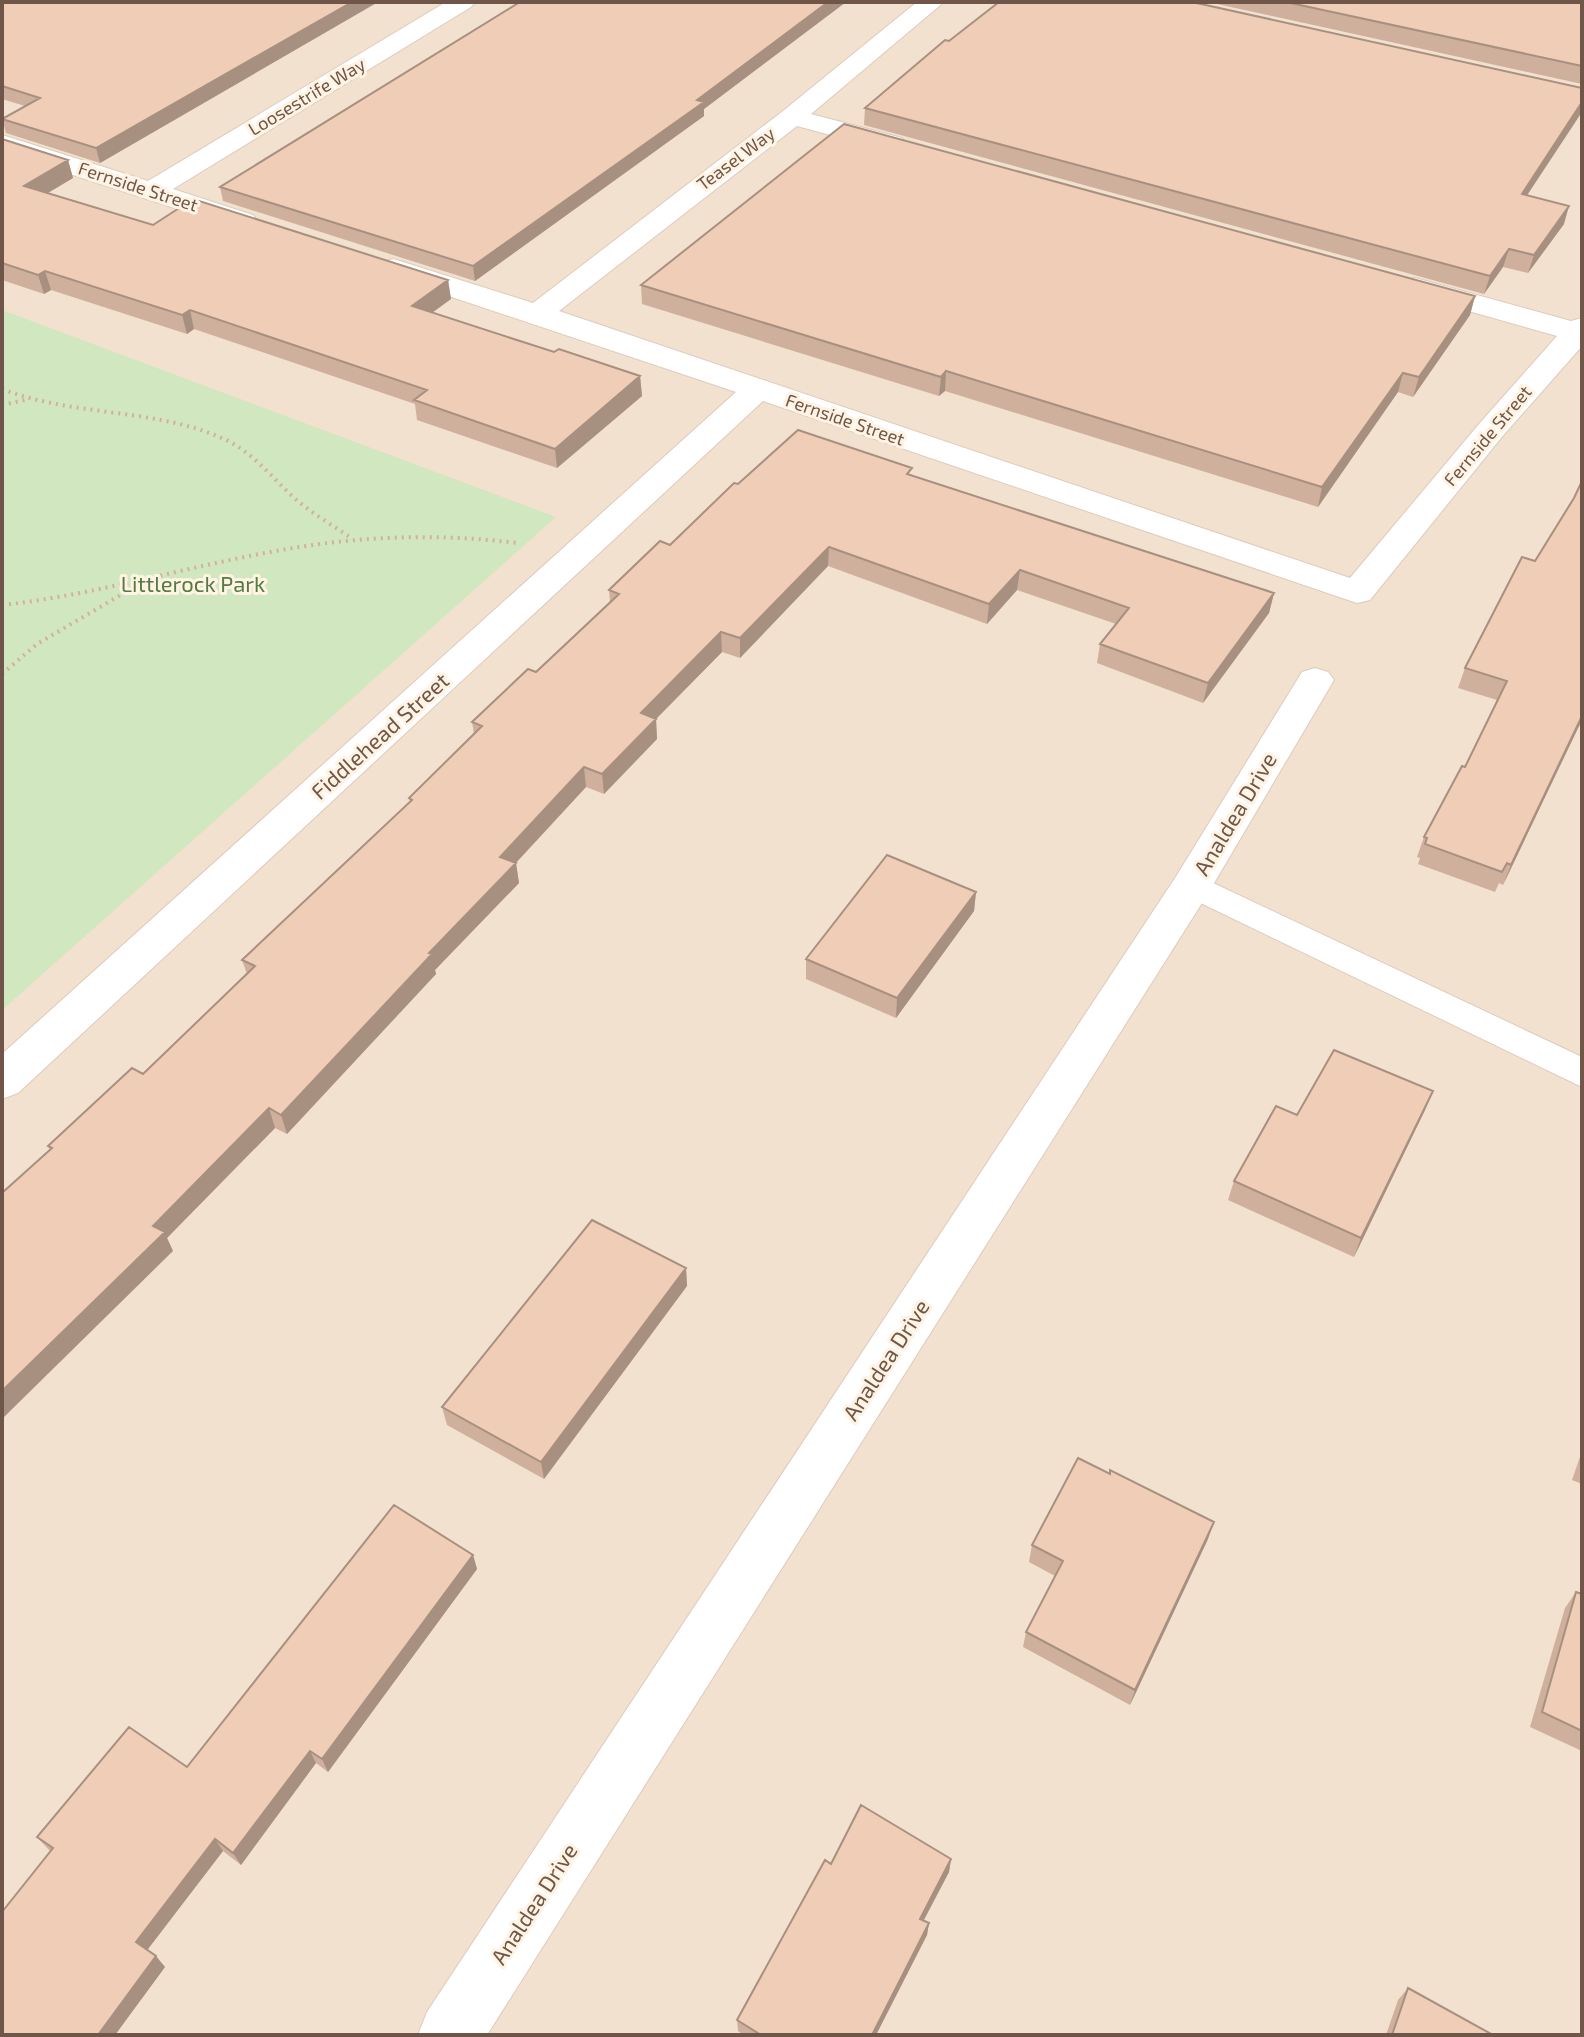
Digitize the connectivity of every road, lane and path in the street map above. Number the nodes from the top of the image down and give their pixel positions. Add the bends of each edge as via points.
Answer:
1 (463, 2) edge
2 (932, 2) edge
3 (792, 117) junction
4 (2, 143) edge
5 (916, 150) edge
6 (151, 191) junction
7 (270, 229) edge
8 (359, 257) edge
9 (1384, 278) edge
10 (537, 314) junction
11 (1580, 330) edge
12 (2, 389) edge
13 (757, 390) junction
14 (25, 400) junction
15 (2, 405) edge
16 (351, 538) junction
17 (577, 555) junction
18 (154, 576) junction
19 (2, 605) edge
20 (2, 674) edge
21 (1315, 680) dead end
22 (1192, 885) junction
23 (1582, 1073) edge
24 (2, 1081) edge
25 (450, 2035) edge

1 - 6 street, Loosestrife Way
2 - 3 street, Teasel Way
3 - 5 street
3 - 10 street, Teasel Way
4 - 6 street, Fernside Street
6 - 7 street, Fernside Street
8 - 10 street, Fernside Street
9 - 11 street
10 - 13 street, Fernside Street
11 - 13 street, Fernside Street via 1357,592
12 - 14 path
13 - 17 street, Fiddlehead Street
14 - 15 path
14 - 16 path via 165,420 216,434 251,454 298,500
16 - 17 path via 484,537
16 - 18 path
17 - 24 street, Fiddlehead Street
18 - 19 path
18 - 20 path via 37,644
21 - 22 street, Analdea Drive
22 - 23 lane
22 - 25 street, Analdea Drive

